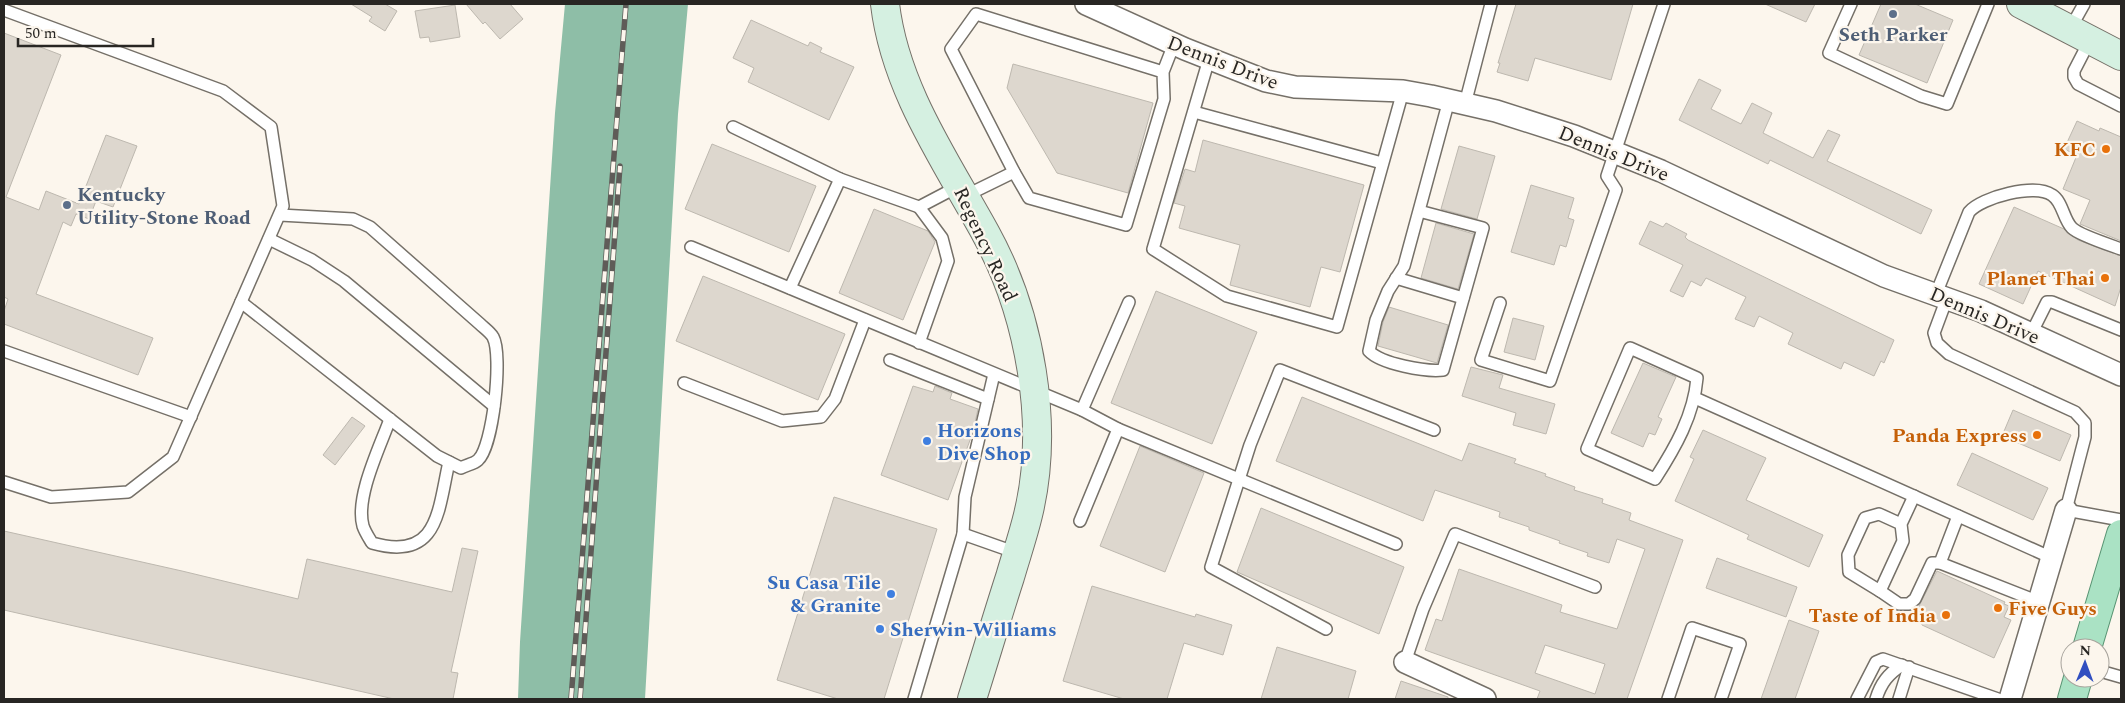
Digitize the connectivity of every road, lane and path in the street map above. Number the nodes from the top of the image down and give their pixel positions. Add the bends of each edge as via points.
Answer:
1 (886, 4) edge
2 (1086, 4) edge
3 (1490, 4) edge
4 (1664, 4) edge
5 (1851, 4) edge
6 (1988, 4) edge
7 (2084, 4) edge
8 (2030, 6) edge
9 (4, 10) edge
10 (2080, 34) junction
11 (1174, 44) junction
12 (2121, 56) edge
13 (1209, 59) junction
14 (1163, 72) junction
15 (1403, 91) junction
16 (1457, 102) junction
17 (2121, 106) edge
18 (1194, 112) junction
19 (733, 127) dead end
20 (1615, 151) junction
21 (1382, 163) junction
22 (1014, 172) junction
23 (840, 179) junction
24 (962, 191) junction
25 (920, 207) junction
26 (1419, 211) junction
27 (280, 214) junction
28 (269, 239) junction
29 (691, 247) dead end
30 (2121, 250) edge
31 (1396, 278) junction
32 (790, 288) junction
33 (1942, 296) junction
34 (1463, 298) junction
35 (241, 302) junction
36 (1129, 302) dead end
37 (1500, 302) dead end
38 (865, 320) junction
39 (2121, 330) edge
40 (2031, 334) junction
41 (919, 343) junction
42 (4, 351) edge
43 (890, 360) dead end
44 (994, 374) junction
45 (2121, 375) edge
46 (684, 383) dead end
47 (1035, 392) junction
48 (1695, 398) junction
49 (988, 399) junction
50 (494, 406) junction
51 (1082, 410) junction
52 (191, 416) junction
53 (390, 419) junction
54 (1118, 429) junction
55 (1434, 430) dead end
56 (450, 462) junction
57 (1239, 478) junction
58 (4, 482) edge
59 (1914, 496) junction
60 (2066, 510) junction
61 (1958, 516) junction
62 (2121, 520) edge
63 (1080, 521) dead end
64 (1901, 524) junction
65 (964, 534) junction
66 (2121, 534) edge
67 (1396, 544) dead end
68 (1017, 553) junction
69 (2052, 558) junction
70 (1940, 563) junction
71 (1595, 587) dead end
72 (1880, 592) junction
73 (2039, 602) junction
74 (1326, 629) dead end
75 (2090, 638) edge
76 (1405, 662) joint
77 (1906, 666) junction
78 (1473, 697) edge
79 (914, 699) edge
80 (972, 699) edge
81 (1668, 699) edge
82 (1721, 699) edge
83 (1857, 699) edge
84 (1876, 699) edge
85 (1900, 699) edge
86 (1998, 699) edge
87 (2010, 699) edge

1 - 24 street, Regency Road via 896,53 910,93
2 - 11 street, Dennis Drive
3 - 16 lane
4 - 20 lane
5 - 6 lane via 1829,53 1920,96 1947,104
7 - 10 lane
8 - 10 street
9 - 27 lane via 223,91 271,127 283,206
10 - 12 street
10 - 17 lane via 2074,78 2078,84
11 - 13 street, Dennis Drive
11 - 14 lane
13 - 15 street, Dennis Drive via 1266,81 1295,87
13 - 18 lane
14 - 22 lane via 1164,99 1126,225 1029,198
14 - 22 lane via 976,14 951,49
15 - 16 street, Dennis Drive
15 - 21 lane
16 - 20 street, Dennis Drive via 1514,116
16 - 26 lane
18 - 21 lane
18 - 21 lane via 1153,249 1227,296 1336,327
19 - 23 lane
20 - 33 street, Dennis Drive via 1884,276
20 - 37 lane via 1607,176 1616,190 1550,381 1481,360
22 - 24 lane
23 - 25 lane
23 - 32 lane
24 - 25 lane
24 - 47 street, Regency Road via 987,236 1013,296 1030,358
25 - 41 lane via 942,238 948,261
26 - 31 lane via 1404,266
26 - 34 lane via 1483,228
27 - 28 lane
27 - 50 lane via 353,219 370,227 480,324 494,338 498,359
28 - 35 lane
28 - 50 lane via 312,260 344,281
29 - 32 lane
30 - 33 lane via 2071,227 2057,199 2046,192 2034,190 1995,197 1974,206 1969,212
31 - 34 lane
31 - 34 lane via 1376,320 1369,351 1379,359 1431,371 1443,370
32 - 38 lane
33 - 40 street, Dennis Drive
33 - 60 lane via 1934,333 1937,343 1949,354 2075,412 2085,423 2085,437
35 - 52 lane
35 - 53 lane
36 - 51 lane
38 - 41 lane
38 - 46 lane via 835,400 821,417 782,421
39 - 40 lane via 2047,302
40 - 45 street, Dennis Drive
41 - 44 lane
42 - 52 lane
43 - 49 lane
44 - 47 lane
44 - 49 lane
47 - 51 lane
47 - 68 street, Regency Road via 1033,490
48 - 48 lane via 1674,450 1655,479 1586,449 1630,348 1697,378
48 - 59 lane
49 - 65 lane via 965,497
50 - 56 lane via 487,446 478,461 461,468
51 - 54 lane
52 - 58 lane via 173,457 128,492 51,497
53 - 56 lane via 436,456
53 - 56 lane via 362,495 363,527 372,543 390,548 411,546 426,537 436,521
54 - 57 lane
54 - 63 lane
55 - 57 lane via 1280,370
57 - 67 lane
57 - 74 lane via 1210,567
59 - 61 lane
59 - 64 lane
60 - 62 lane
60 - 69 street
61 - 69 lane
61 - 70 lane
64 - 72 lane via 1904,541
64 - 72 lane via 1879,514 1865,518 1848,554 1849,572
65 - 68 lane
65 - 79 lane
66 - 75 main road
68 - 80 street, Regency Road
69 - 73 street
70 - 72 lane via 1932,563 1915,599 1909,604 1899,604
70 - 73 lane
71 - 76 lane via 1455,534 1423,609
73 - 87 street
76 - 78 street
77 - 83 lane via 1883,659 1876,662
77 - 84 lane via 1889,674
77 - 85 lane
77 - 86 lane
81 - 82 lane via 1692,628 1740,644

